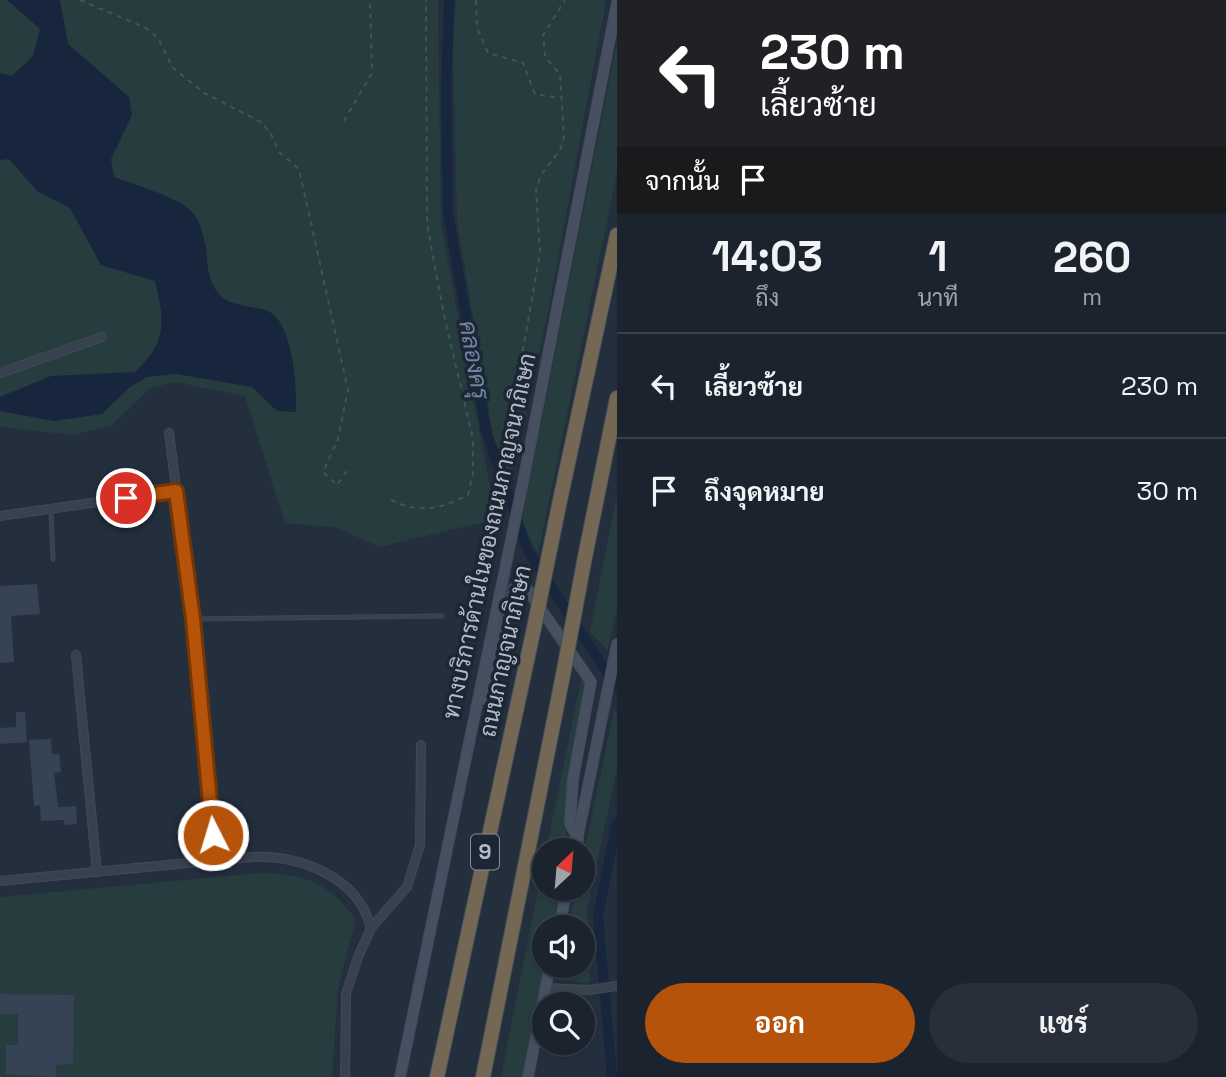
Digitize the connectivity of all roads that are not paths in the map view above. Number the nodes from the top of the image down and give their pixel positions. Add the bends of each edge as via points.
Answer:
1 (617, 3) edge
2 (617, 235) edge
3 (102, 337) dead end
4 (0, 373) edge
5 (617, 398) edge
6 (169, 433) dead end
7 (176, 491) junction
8 (51, 509) junction
9 (0, 516) edge
10 (53, 559) dead end
11 (442, 616) dead end
12 (193, 619) junction
13 (617, 645) edge
14 (76, 655) dead end
15 (471, 727) junction
16 (421, 745) dead end
17 (574, 838) edge
18 (577, 838) edge
19 (216, 862) junction
20 (97, 873) junction
21 (0, 881) edge
22 (371, 928) junction
23 (548, 978) edge
24 (613, 986) edge
25 (546, 988) junction
26 (345, 1077) edge
27 (400, 1077) edge
28 (437, 1077) edge
29 (483, 1077) edge
30 (528, 1077) edge

1 - 15 main road, ทางบริการด้านในของถนนกาญจนาภิเษก
2 - 28 highway, ถนนกาญจนาภิเษก / 9, bridge
3 - 4 street
5 - 29 highway, 9, bridge
6 - 7 street
7 - 8 street
7 - 12 street
8 - 9 street
8 - 10 lane
11 - 12 lane
12 - 19 street
13 - 18 main road
14 - 20 street
15 - 17 main road via 493,673 514,589 521,586 591,682 573,779 570,823
15 - 27 main road, ทางบริการด้านในของถนนกาญจนาภิเษก
16 - 22 street via 420,845 412,875
19 - 20 street
19 - 22 street via 271,856 305,863 346,888 367,913
20 - 21 street
22 - 26 street via 346,994
23 - 25 main road
24 - 25 street
25 - 30 main road

